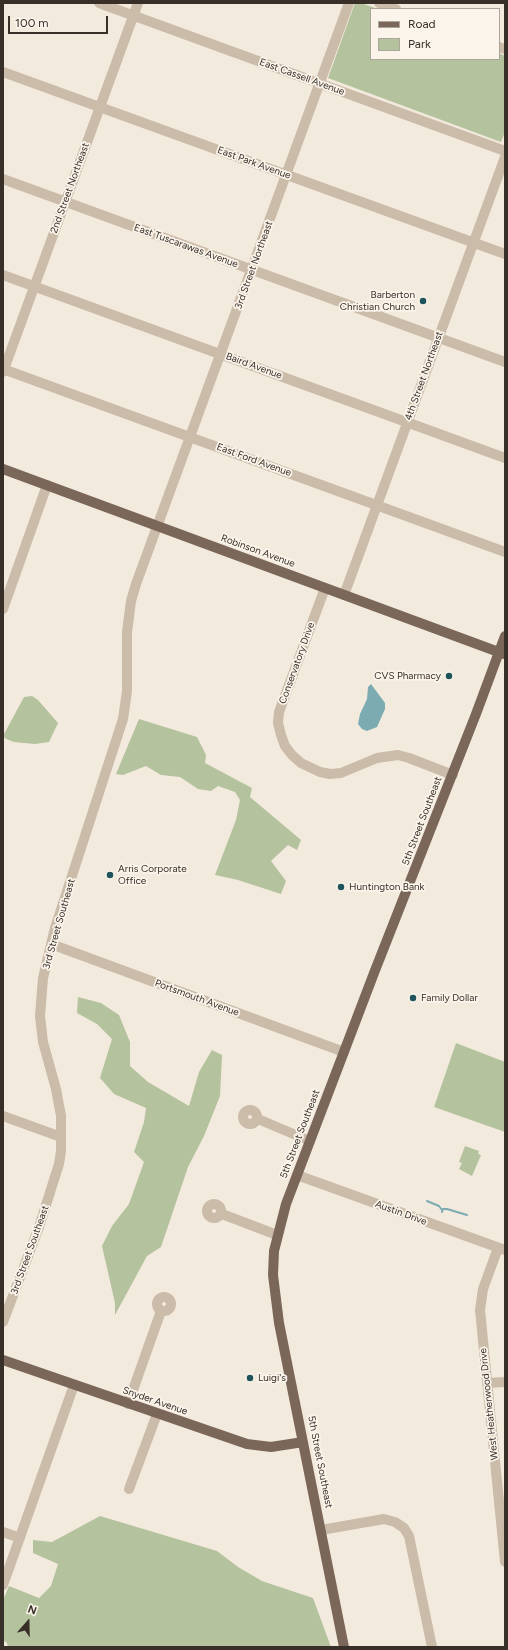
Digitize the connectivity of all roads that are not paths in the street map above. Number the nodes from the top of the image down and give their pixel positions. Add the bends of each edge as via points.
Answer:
1 (99, 3) edge
2 (138, 3) edge
3 (349, 3) edge
4 (379, 3) edge
5 (393, 8) edge
6 (133, 16) junction
7 (3, 72) edge
8 (320, 83) junction
9 (100, 107) junction
10 (505, 151) edge
11 (505, 157) edge
12 (287, 175) junction
13 (3, 179) edge
14 (65, 202) junction
15 (473, 243) junction
16 (505, 254) edge
17 (252, 270) junction
18 (3, 275) edge
19 (34, 287) junction
20 (438, 337) junction
21 (221, 354) junction
22 (505, 362) edge
23 (3, 370) edge
24 (407, 422) junction
25 (191, 437) junction
26 (505, 458) edge
27 (3, 469) edge
28 (47, 486) junction
29 (378, 505) junction
30 (158, 527) junction
31 (505, 552) edge
32 (325, 588) junction
33 (344, 595) junction
34 (3, 609) edge
35 (505, 636) edge
36 (502, 653) edge
37 (453, 775) junction
38 (51, 944) junction
39 (344, 1052) junction
40 (3, 1116) edge
41 (258, 1119) dead end
42 (61, 1137) junction
43 (310, 1141) junction
44 (297, 1175) junction
45 (222, 1214) dead end
46 (277, 1235) junction
47 (501, 1249) edge
48 (161, 1310) dead end
49 (3, 1322) edge
50 (3, 1360) edge
51 (505, 1382) edge
52 (487, 1384) junction
53 (74, 1385) junction
54 (128, 1404) junction
55 (157, 1414) junction
56 (303, 1442) junction
57 (129, 1490) dead end
58 (321, 1530) junction
59 (3, 1532) edge
60 (20, 1538) junction
61 (505, 1562) edge
62 (3, 1585) edge
63 (344, 1647) edge
64 (432, 1647) edge

1 - 6 street, East Cassell Avenue
2 - 6 street, 2nd Street Northeast
3 - 8 street, 3rd Street Northeast
4 - 5 street
6 - 8 street, East Cassell Avenue
6 - 9 street, 2nd Street Northeast
7 - 9 street, East Park Avenue
8 - 10 street, East Cassell Avenue
8 - 12 street, 3rd Street Northeast
9 - 12 street, East Park Avenue
9 - 14 street, 2nd Street Northeast
11 - 15 street, 4th Street Northeast
12 - 15 street, East Park Avenue
12 - 17 street, 3rd Street Northeast
13 - 14 street, East Tuscarawas Avenue
14 - 17 street, East Tuscarawas Avenue
14 - 19 street, 2nd Street Northeast
15 - 16 street, East Park Avenue
15 - 20 street, 4th Street Northeast
17 - 20 street, East Tuscarawas Avenue
17 - 21 street, 3rd Street Northeast
18 - 19 street, Baird Avenue
19 - 21 street, Baird Avenue
19 - 23 street, 2nd Street Northeast
20 - 22 street, East Tuscarawas Avenue
20 - 24 street, 4th Street Northeast
21 - 24 street, Baird Avenue
21 - 25 street, 3rd Street Northeast
23 - 25 street, East Ford Avenue
24 - 26 street, Baird Avenue
24 - 29 street, 4th Street Northeast
25 - 29 street, East Ford Avenue
25 - 30 street, 3rd Street Northeast
27 - 28 main road, Robinson Avenue
28 - 30 main road, Robinson Avenue
28 - 34 street
29 - 31 street, East Ford Avenue
29 - 33 street, 4th Street Northeast
30 - 32 main road, Robinson Avenue
30 - 38 street, 3rd Street Southeast via 136,584 130,611 127,632 127,691 123,719
32 - 33 main road, Robinson Avenue
32 - 37 street, Conservatory Drive via 279,712 278,723 285,746 301,764 320,772 341,773 377,758 398,755
33 - 36 main road, Robinson Avenue
35 - 36 main road, 5th Street Southeast
36 - 37 main road, 5th Street Southeast
37 - 39 main road, 5th Street Southeast
38 - 39 street, Portsmouth Avenue
38 - 42 street, 3rd Street Southeast via 43,978 40,1016 61,1116
39 - 43 main road, 5th Street Southeast
40 - 42 street
41 - 43 street
42 - 49 street, 3rd Street Southeast via 52,1187
43 - 44 main road, 5th Street Southeast
44 - 46 main road, 5th Street Southeast
44 - 47 street, Austin Drive
45 - 46 street
46 - 56 main road, 5th Street Southeast via 273,1263 274,1287
47 - 52 street, West Heatherwood Drive via 483,1289 480,1304
48 - 54 street
50 - 53 main road, Snyder Avenue
51 - 52 street
52 - 61 street, West Heatherwood Drive
53 - 54 main road, Snyder Avenue
53 - 60 street
54 - 55 main road, Snyder Avenue
55 - 56 main road, Snyder Avenue via 247,1444 271,1447
55 - 57 street
56 - 58 main road, 5th Street Southeast
58 - 63 main road, 5th Street Southeast
58 - 64 street via 384,1518 404,1528 409,1536
59 - 60 street
60 - 62 street

